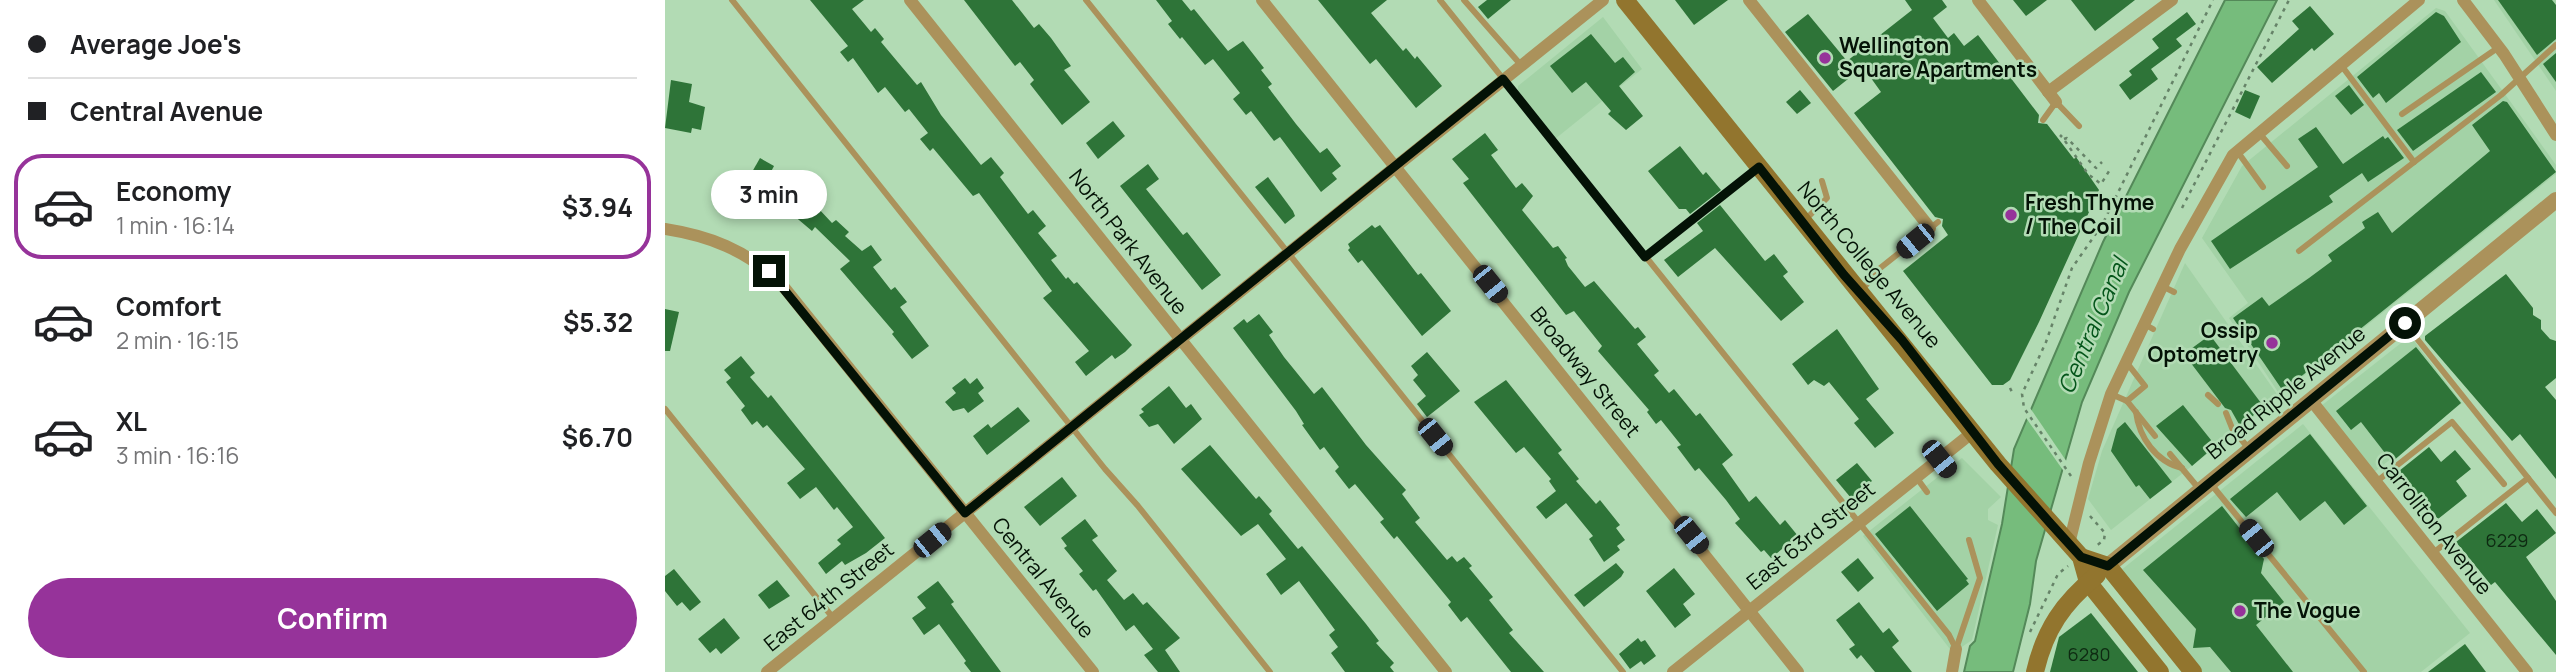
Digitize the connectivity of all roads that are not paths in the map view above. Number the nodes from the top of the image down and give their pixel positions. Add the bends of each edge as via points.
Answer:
1 (732, 0) edge
2 (910, 0) edge
3 (1086, 0) edge
4 (1262, 0) edge
5 (1440, 0) edge
6 (1464, 0) edge
7 (1603, 0) edge
8 (1625, 0) edge
9 (1749, 0) edge
10 (2172, 0) edge
11 (2419, 0) edge
12 (2463, 0) edge
13 (1981, 1) edge
14 (2556, 45) edge
15 (2499, 47) junction
16 (1521, 65) junction
17 (2341, 65) junction
18 (2519, 77) junction
19 (1503, 79) junction
20 (2052, 97) junction
21 (2402, 114) dead end
22 (2043, 120) dead end
23 (2079, 126) dead end
24 (2259, 132) junction
25 (2556, 135) edge
26 (2237, 151) junction
27 (2414, 162) junction
28 (1396, 165) junction
29 (2287, 166) dead end
30 (1759, 167) junction
31 (1822, 181) dead end
32 (2263, 187) dead end
33 (2556, 200) edge
34 (1802, 222) junction
35 (1934, 225) joint
36 (665, 229) edge
37 (2299, 251) dead end
38 (1288, 253) junction
39 (1645, 257) junction
40 (1860, 292) junction
41 (2405, 323) junction
42 (1181, 339) junction
43 (2125, 361) junction
44 (2111, 394) junction
45 (2208, 396) dead end
46 (2311, 400) junction
47 (2127, 401) junction
48 (2218, 404) dead end
49 (665, 409) edge
50 (2136, 412) junction
51 (2225, 413) dead end
52 (1073, 426) junction
53 (1973, 432) junction
54 (2155, 436) dead end
55 (2249, 450) junction
56 (2170, 454) dead end
57 (1939, 459) junction
58 (2182, 468) junction
59 (1950, 473) dead end
60 (1916, 477) junction
61 (2528, 478) junction
62 (2376, 482) junction
63 (2504, 484) dead end
64 (2205, 486) junction
65 (1927, 492) dead end
66 (965, 513) junction
67 (2556, 513) edge
68 (1858, 523) junction
69 (1969, 540) dead end
70 (2070, 545) junction
71 (2433, 553) junction
72 (2108, 566) junction
73 (2088, 582) junction
74 (1750, 610) junction
75 (834, 620) junction
76 (1956, 649) junction
77 (767, 672) edge
78 (1093, 672) edge
79 (1271, 672) edge
80 (1446, 672) edge
81 (1623, 672) edge
82 (1673, 672) edge
83 (1798, 672) edge
84 (1952, 672) edge
85 (2035, 672) edge
86 (2160, 672) edge
87 (2193, 672) edge
88 (2364, 672) edge
89 (2527, 672) edge

1 - 52 lane
2 - 42 street, North Park Avenue
3 - 38 lane
4 - 28 street, Broadway Street
5 - 19 lane
6 - 16 lane
7 - 16 street, East 64th Street
8 - 30 main road, North College Avenue
9 - 35 street
10 - 20 street
11 - 17 street
12 - 15 street
13 - 20 street
14 - 18 lane
15 - 18 street
15 - 21 lane
16 - 19 street, East 64th Street
17 - 24 street
17 - 27 lane
18 - 25 street
18 - 27 lane
19 - 28 street, East 64th Street
19 - 39 lane
20 - 22 lane
20 - 23 lane
24 - 26 street
24 - 29 lane
26 - 32 lane
26 - 43 street via 2213,187 2148,327
27 - 37 lane
28 - 38 street, East 64th Street
28 - 74 street, Broadway Street
30 - 34 main road, North College Avenue
30 - 39 lane
31 - 34 lane via 1828,192 1825,203
33 - 41 street, Broad Ripple Avenue
34 - 40 main road, North College Avenue
35 - 40 lane via 1879,269
36 - 66 street, Central Avenue via 727,244 779,281
38 - 42 street, East 64th Street
38 - 81 lane
39 - 68 lane
40 - 53 main road, North College Avenue
41 - 46 street, Broad Ripple Avenue
41 - 61 lane
42 - 52 street, East 64th Street
42 - 80 street, North Park Avenue
43 - 44 street
43 - 47 lane via 2145,386
44 - 47 lane
44 - 70 street
45 - 48 lane
46 - 55 street, Broad Ripple Avenue
46 - 62 street, Carrollton Avenue
47 - 50 lane
49 - 75 lane
50 - 54 lane
50 - 58 lane via 2138,429 2162,460
51 - 55 lane
52 - 66 street, East 64th Street
52 - 79 lane
53 - 57 street, East 63rd Street
53 - 70 main road, North College Avenue
55 - 64 street, Broad Ripple Avenue
56 - 58 lane
57 - 59 lane
57 - 60 street, East 63rd Street
58 - 64 lane
60 - 65 lane
60 - 68 street, East 63rd Street
61 - 67 lane
61 - 71 lane
62 - 63 lane via 2452,422
62 - 71 street, Carrollton Avenue
64 - 72 street, Broad Ripple Avenue
64 - 88 lane
66 - 75 street, East 64th Street
66 - 78 street, Central Avenue
68 - 74 street, East 63rd Street
68 - 76 lane
69 - 76 lane via 1980,578
70 - 72 main road
70 - 73 main road, North College Avenue
71 - 89 street, Carrollton Avenue
72 - 73 main road
72 - 87 main road
73 - 85 main road via 2050,625
73 - 86 main road, North College Avenue
74 - 82 street, East 63rd Street
74 - 83 street, Broadway Street
75 - 77 street, East 64th Street
76 - 84 street

